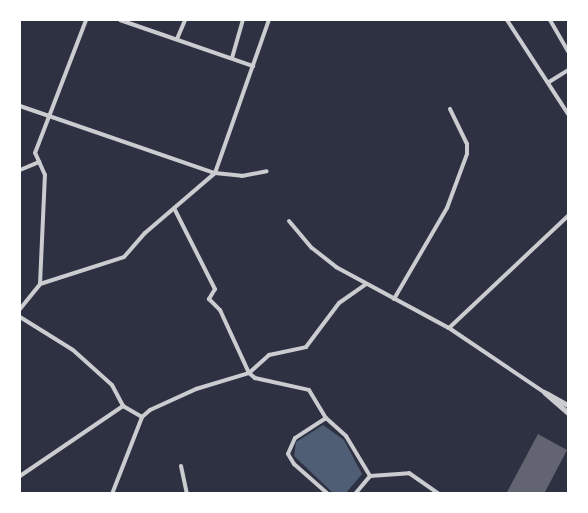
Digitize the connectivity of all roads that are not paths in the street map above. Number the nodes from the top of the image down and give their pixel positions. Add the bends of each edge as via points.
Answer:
1 (86, 20) edge
2 (120, 20) edge
3 (185, 20) edge
4 (243, 20) edge
5 (269, 20) edge
6 (507, 20) edge
7 (550, 20) edge
8 (177, 39) junction
9 (568, 51) edge
10 (232, 58) junction
11 (253, 66) junction
12 (568, 70) edge
13 (549, 82) junction
14 (20, 106) edge
15 (450, 110) dead end
16 (568, 114) edge
17 (52, 117) junction
18 (39, 162) junction
19 (20, 170) edge
20 (267, 171) dead end
21 (215, 172) junction
22 (174, 208) junction
23 (568, 216) edge
24 (289, 221) dead end
25 (40, 284) junction
26 (366, 284) junction
27 (394, 299) junction
28 (20, 309) edge
29 (20, 317) edge
30 (449, 328) junction
31 (249, 373) junction
32 (544, 392) junction
33 (568, 405) edge
34 (123, 406) junction
35 (568, 413) edge
36 (142, 417) junction
37 (326, 418) junction
38 (181, 466) dead end
39 (20, 476) edge
40 (370, 476) junction
41 (112, 494) edge
42 (187, 494) edge
43 (328, 494) edge
44 (355, 494) edge
45 (439, 494) edge

1 - 17 street
2 - 8 street
3 - 8 street
4 - 10 street
5 - 11 street
6 - 13 street
7 - 9 street
8 - 10 street
10 - 11 street
11 - 21 street
12 - 13 street
13 - 16 street
14 - 17 street
15 - 27 street via 467,144 467,154 447,208
17 - 18 street via 35,153
17 - 21 street
18 - 19 street
18 - 25 street via 45,175
20 - 21 street via 242,176
21 - 22 street
22 - 25 street via 124,257
22 - 31 street via 215,289 209,299 220,310
23 - 30 street
24 - 26 street via 312,248
25 - 28 street
26 - 27 street
26 - 31 street via 339,303 306,347 269,355
27 - 30 street
29 - 34 street via 73,350 112,385
30 - 32 street
31 - 36 street via 196,388
31 - 37 street via 255,378 309,390
32 - 33 street
32 - 35 street
34 - 36 street
34 - 39 street
36 - 41 street
37 - 40 street via 346,436
37 - 43 street via 295,438 288,454
38 - 42 street
40 - 44 street
40 - 45 street via 409,473

